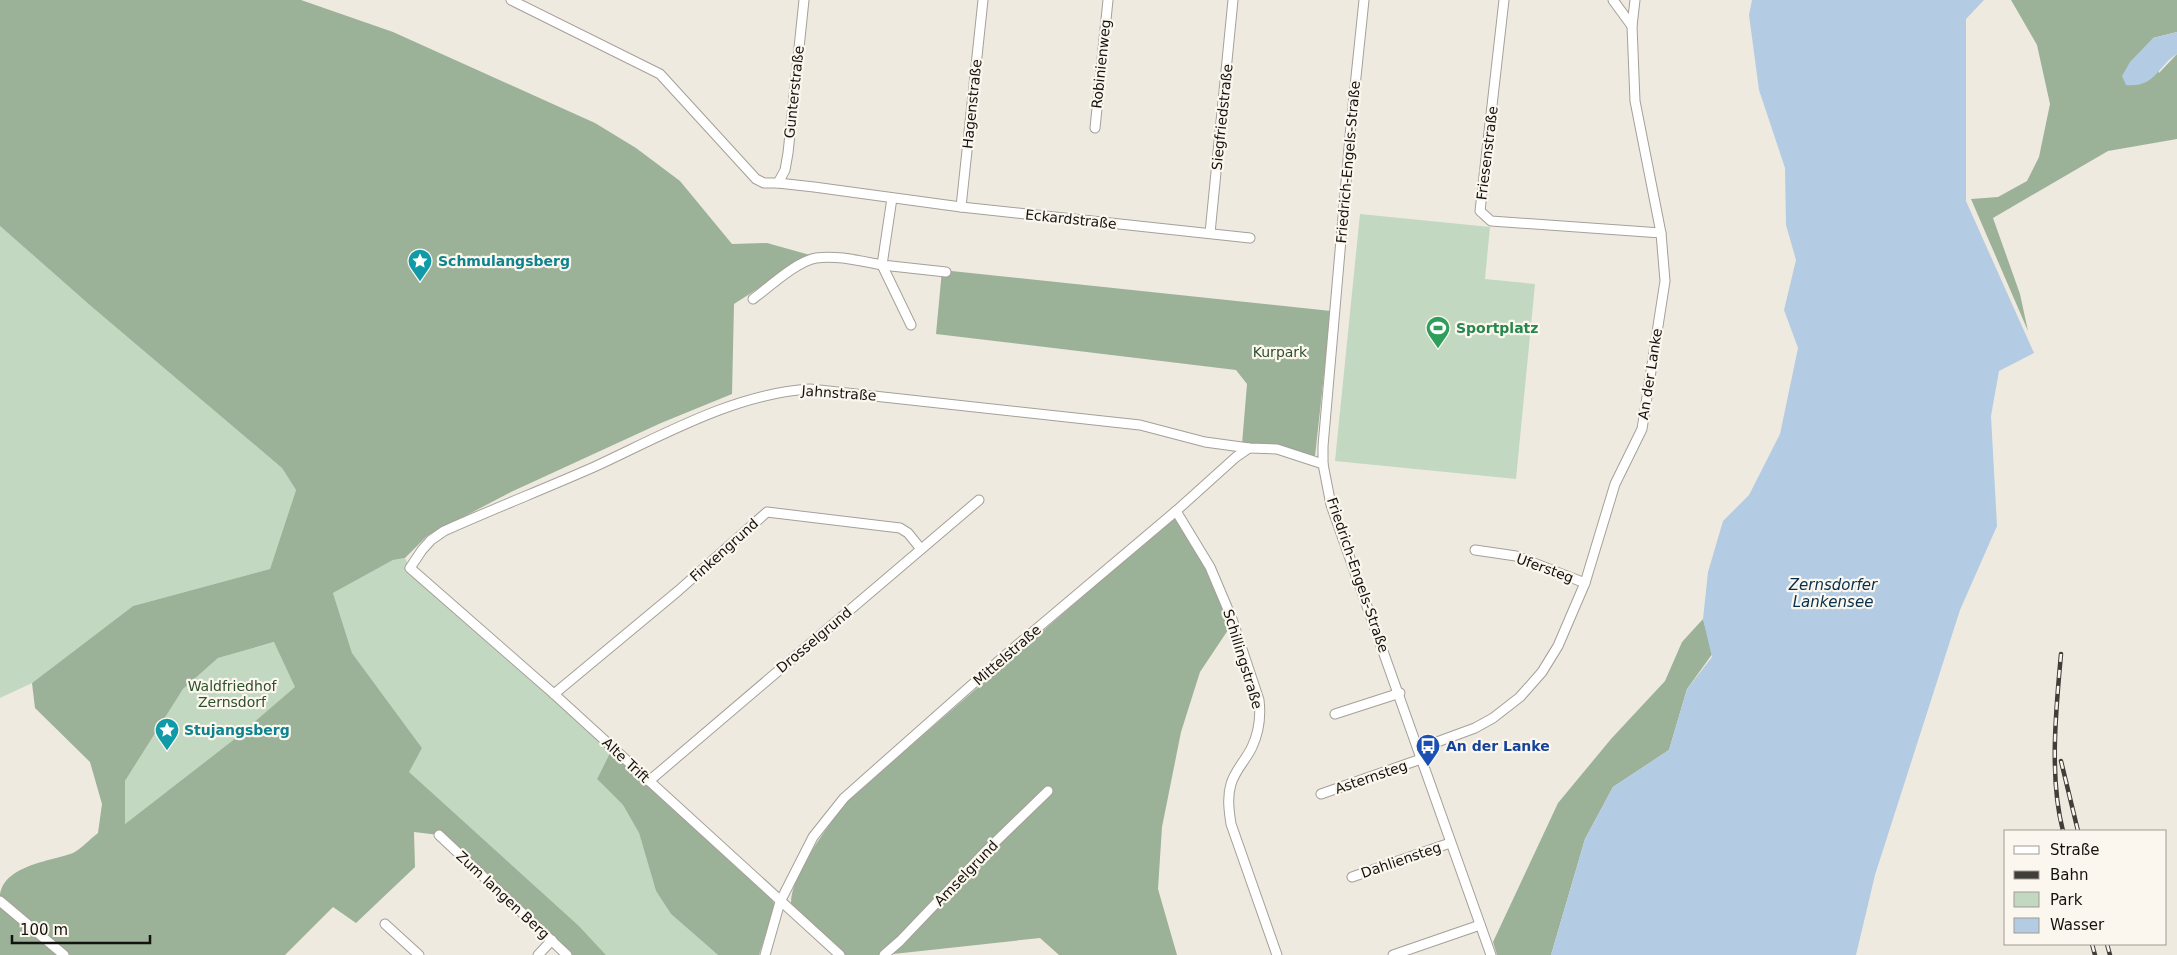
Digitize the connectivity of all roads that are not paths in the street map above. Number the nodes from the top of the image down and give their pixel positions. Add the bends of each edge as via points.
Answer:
1 (511, 0) edge
2 (804, 0) edge
3 (983, 0) edge
4 (1108, 0) edge
5 (1233, 0) edge
6 (1364, 0) edge
7 (1504, 0) edge
8 (1613, 0) edge
9 (1635, 0) edge
10 (1632, 26) junction
11 (1094, 128) dead end
12 (778, 183) junction
13 (892, 198) junction
14 (961, 207) junction
15 (1210, 233) junction
16 (1661, 233) junction
17 (1250, 238) dead end
18 (882, 265) junction
19 (946, 272) dead end
20 (754, 299) dead end
21 (911, 325) dead end
22 (1249, 448) junction
23 (1323, 464) junction
24 (979, 500) dead end
25 (1176, 511) junction
26 (921, 549) junction
27 (1475, 550) dead end
28 (410, 568) joint
29 (1586, 583) junction
30 (1400, 693) junction
31 (554, 694) junction
32 (1335, 714) dead end
33 (1418, 749) junction
34 (1421, 759) junction
35 (649, 781) junction
36 (1048, 791) dead end
37 (1321, 794) dead end
38 (439, 834) dead end
39 (1450, 843) junction
40 (1352, 877) dead end
41 (0, 901) edge
42 (780, 902) junction
43 (385, 924) dead end
44 (1480, 925) junction
45 (552, 940) junction
46 (64, 955) edge
47 (419, 955) edge
48 (538, 955) edge
49 (568, 955) edge
50 (765, 955) edge
51 (840, 955) edge
52 (884, 955) edge
53 (1277, 955) edge
54 (1394, 955) edge
55 (1491, 955) edge

1 - 12 street, Eckardstraße via 660,74 756,179 764,184
2 - 12 street, Gunterstraße via 788,152 785,170
3 - 14 street, Hagenstraße
4 - 11 street, Robinienweg
5 - 15 street, Siegfriedstraße
6 - 23 street, Friedrich-Engels-Straße via 1338,260
7 - 16 street, Friesenstraße via 1480,211 1491,221
8 - 10 street
9 - 10 street, An der Lanke
10 - 16 street, An der Lanke via 1634,101
12 - 13 street, Eckardstraße
13 - 14 street, Eckardstraße
13 - 18 street
14 - 15 street, Eckardstraße
15 - 17 street, Eckardstraße
16 - 29 street, An der Lanke via 1665,281 1642,429 1615,484
18 - 19 street
18 - 20 street via 842,258 814,258
18 - 21 street
22 - 23 street via 1277,449
22 - 25 street, Mittelstraße
22 - 28 street, Jahnstraße via 1205,442 1140,425 810,389 788,390 763,395 697,420 444,531 422,550
23 - 30 street, Friedrich-Engels-Straße via 1331,504
24 - 26 street, Drosselgrund
25 - 42 street, Mittelstraße via 1009,652 844,798 813,837
25 - 53 street, Schillingstraße via 1210,567 1232,619 1259,700 1257,732 1231,784 1228,804 1231,824
26 - 31 street, Finkengrund via 900,528 767,512
26 - 35 street, Drosselgrund
27 - 29 street, Ufersteg via 1516,556
28 - 31 street, Alte Trift
29 - 33 street, An der Lanke via 1558,646 1542,672 1520,697 1475,728
30 - 32 street
30 - 33 street, Friedrich-Engels-Straße
31 - 35 street, Alte Trift
33 - 34 street, Friedrich-Engels-Straße
34 - 37 street, Asternsteg
34 - 39 street, Friedrich-Engels-Straße
35 - 42 street, Alte Trift
36 - 52 street, Amselgrund
38 - 45 street, Zum langen Berg
39 - 40 street, Dahliensteg
39 - 44 street, Friedrich-Engels-Straße
41 - 46 street
42 - 50 street, Mittelstraße
42 - 51 street, Alte Trift
43 - 47 street
44 - 54 street
44 - 55 street, Friedrich-Engels-Straße
45 - 48 street
45 - 49 street, Zum langen Berg

